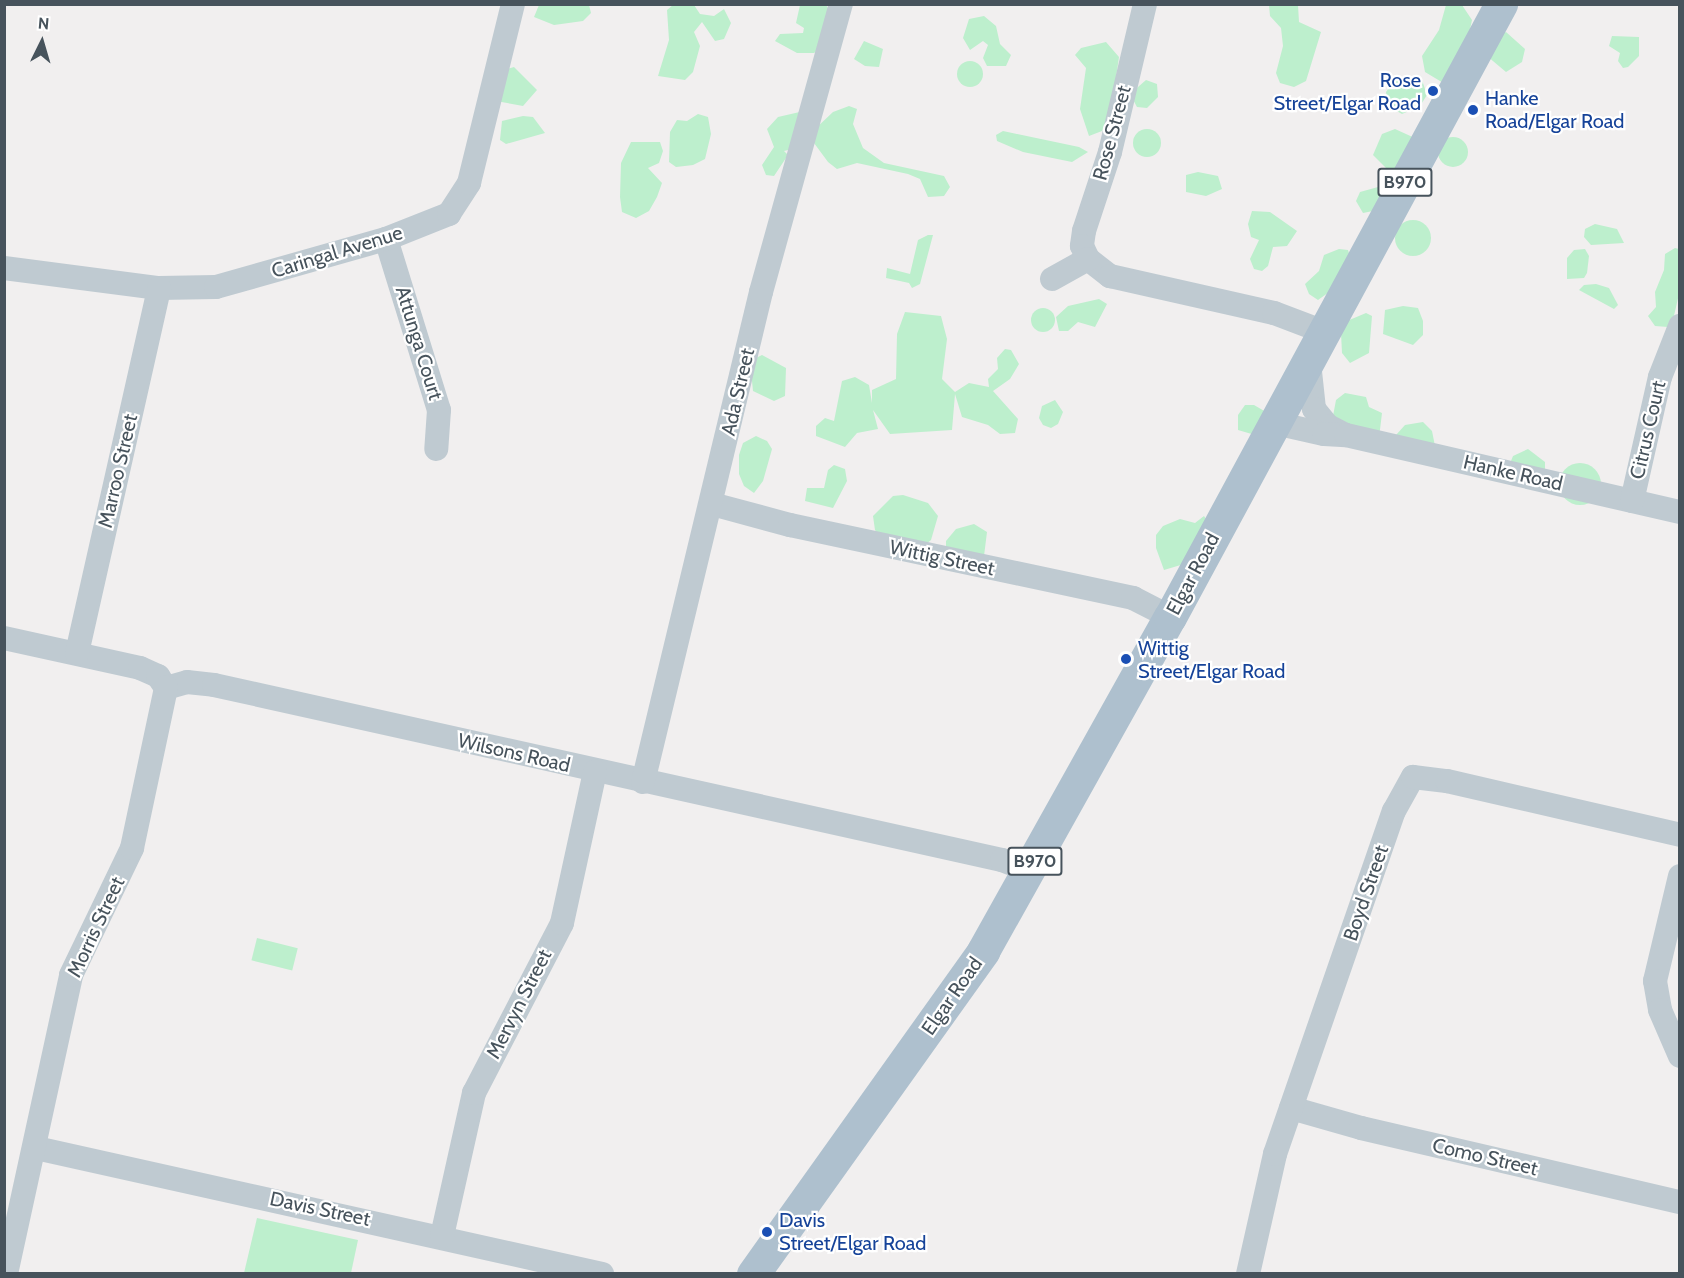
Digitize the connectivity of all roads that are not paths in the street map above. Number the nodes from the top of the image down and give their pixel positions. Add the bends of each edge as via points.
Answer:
1 (513, 4) edge
2 (841, 4) edge
3 (1145, 4) edge
4 (1501, 4) edge
5 (386, 239) junction
6 (1089, 260) junction
7 (4, 268) edge
8 (1052, 279) dead end
9 (159, 288) junction
10 (1680, 326) edge
11 (1324, 332) junction
12 (1308, 360) junction
13 (1275, 423) junction
14 (1346, 435) junction
15 (436, 449) dead end
16 (1632, 501) junction
17 (712, 504) junction
18 (1680, 512) edge
19 (1170, 617) junction
20 (4, 638) edge
21 (77, 653) junction
22 (166, 688) junction
23 (595, 772) junction
24 (642, 782) junction
25 (1680, 835) edge
26 (1030, 871) junction
27 (1680, 876) edge
28 (1680, 1056) edge
29 (1291, 1108) junction
30 (36, 1148) junction
31 (1680, 1202) edge
32 (442, 1236) junction
33 (6, 1274) edge
34 (602, 1274) edge
35 (753, 1274) edge
36 (1248, 1274) edge

1 - 5 street, Caringal Avenue via 469,183 449,214
2 - 17 street, Ada Street via 761,292
3 - 6 street, Rose Street via 1110,152 1084,231 1082,246
4 - 11 main road, Elgar Road / B970
5 - 9 street, Caringal Avenue via 216,287
5 - 15 street, Attunga Court via 439,410
6 - 8 street
6 - 11 street via 1110,276 1289,317
7 - 9 street, Caringal Avenue
9 - 21 street, Marroo Street
10 - 16 street, Citrus Court via 1660,377
11 - 12 main road, Elgar Road / B970
12 - 13 main road, Elgar Road / B970
12 - 14 street, Hanke Road via 1314,409 1328,426
13 - 14 street, Hanke Road
13 - 19 main road, Elgar Road / B970
14 - 16 street, Hanke Road
16 - 18 street, Hanke Road
17 - 19 street, Wittig Street via 790,525 1133,598
17 - 24 street, Ada Street
19 - 26 main road, Elgar Road / B970
20 - 21 street
21 - 22 street via 140,668 158,676
22 - 23 street, Wilsons Road via 187,682 214,685
22 - 30 street, Morris Street via 132,848 71,975
23 - 24 street, Wilsons Road
23 - 32 street, Mervyn Street via 561,923 474,1093
24 - 26 street, Wilsons Road via 1002,860
25 - 29 street, Boyd Street via 1447,781 1413,777 1394,811
26 - 35 main road, Elgar Road / B970 via 983,951
27 - 28 street via 1655,981 1660,1010
29 - 31 street, Como Street
29 - 36 street, Boyd Street via 1275,1154
30 - 32 street, Davis Street
30 - 33 street, Morris Street
32 - 34 street, Davis Street

